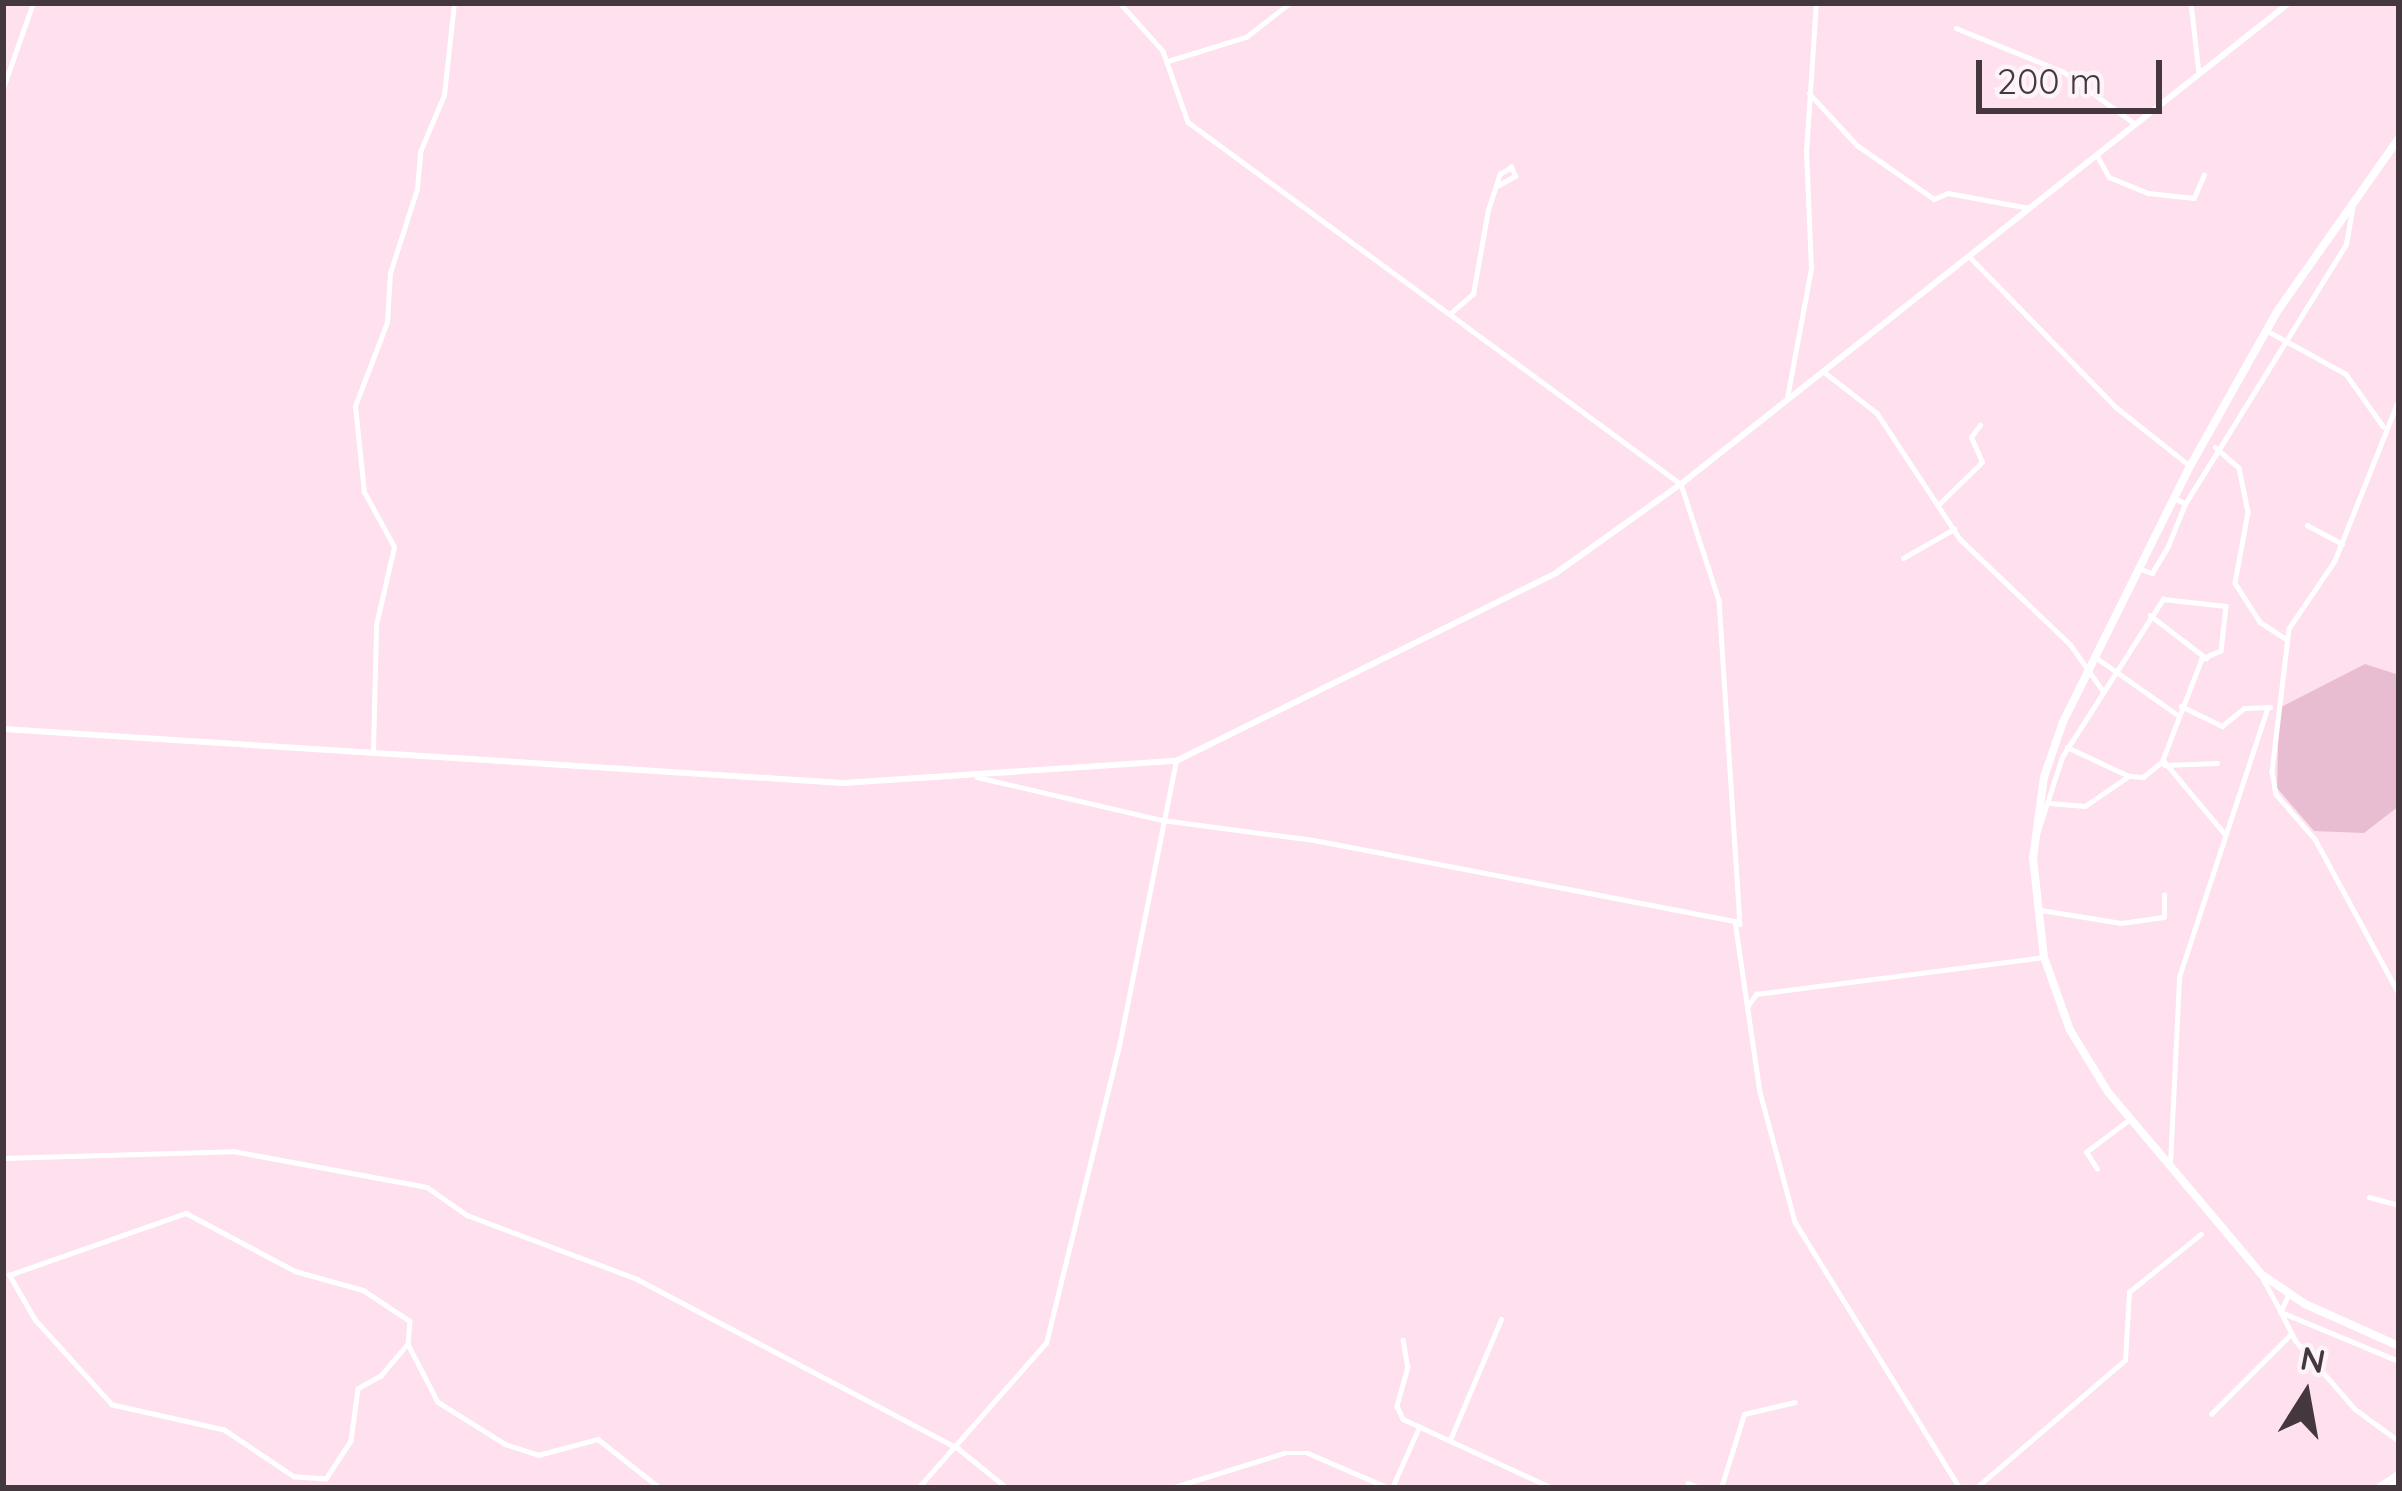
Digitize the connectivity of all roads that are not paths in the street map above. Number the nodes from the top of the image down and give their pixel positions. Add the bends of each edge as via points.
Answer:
1 (33, 3) edge
2 (454, 3) edge
3 (1120, 3) edge
4 (1290, 3) edge
5 (1816, 3) edge
6 (2191, 3) edge
7 (2289, 3) edge
8 (1956, 28) dead end
9 (1168, 62) junction
10 (2199, 74) junction
11 (3, 88) edge
12 (1809, 93) junction
13 (2136, 124) junction
14 (2399, 138) edge
15 (2097, 155) junction
16 (2204, 175) dead end
17 (1497, 186) dead end
18 (2351, 205) junction
19 (2031, 208) junction
20 (1969, 256) junction
21 (1452, 312) junction
22 (2266, 330) junction
23 (2284, 337) junction
24 (1823, 371) junction
25 (1787, 398) junction
26 (2399, 400) edge
27 (2390, 414) junction
28 (2399, 421) edge
29 (1980, 425) dead end
30 (2383, 426) junction
31 (2215, 447) junction
32 (2190, 466) junction
33 (1681, 484) junction
34 (2173, 498) junction
35 (1939, 504) junction
36 (2185, 504) junction
37 (2307, 525) dead end
38 (1954, 529) junction
39 (2342, 544) junction
40 (1903, 558) dead end
41 (2138, 568) junction
42 (2242, 599) junction
43 (2216, 600) junction
44 (2150, 615) junction
45 (2286, 639) junction
46 (2094, 656) junction
47 (2206, 658) junction
48 (2117, 669) junction
49 (2088, 670) junction
50 (2103, 691) junction
51 (2072, 700) junction
52 (2181, 706) junction
53 (2271, 707) junction
54 (2091, 709) junction
55 (2178, 715) junction
56 (3, 729) edge
57 (2067, 747) junction
58 (373, 752) junction
59 (1175, 761) junction
60 (2163, 762) junction
61 (2217, 764) dead end
62 (971, 775) junction
63 (2129, 776) junction
64 (2050, 803) junction
65 (1162, 820) junction
66 (2224, 833) junction
67 (2034, 837) junction
68 (2164, 895) dead end
69 (2036, 909) junction
70 (1740, 928) junction
71 (2044, 957) junction
72 (1742, 984) junction
73 (1756, 994) junction
74 (2399, 994) edge
75 (1746, 1008) junction
76 (2130, 1119) junction
77 (3, 1158) edge
78 (2097, 1168) dead end
79 (2170, 1169) junction
80 (2369, 1197) dead end
81 (2399, 1205) edge
82 (2201, 1234) dead end
83 (3, 1266) edge
84 (2261, 1274) junction
85 (9, 1275) junction
86 (2289, 1294) junction
87 (2281, 1312) junction
88 (1501, 1318) dead end
89 (2291, 1334) junction
90 (1403, 1340) dead end
91 (408, 1344) junction
92 (2399, 1346) edge
93 (2399, 1361) edge
94 (1795, 1402) dead end
95 (2211, 1414) dead end
96 (1420, 1427) junction
97 (1450, 1440) junction
98 (2399, 1441) edge
99 (959, 1449) junction
100 (2399, 1475) edge
101 (1538, 1480) junction
102 (1688, 1483) dead end
103 (660, 1488) edge
104 (919, 1488) edge
105 (1007, 1488) edge
106 (1172, 1488) edge
107 (1390, 1488) edge
108 (1534, 1488) edge
109 (1552, 1488) edge
110 (1700, 1488) edge
111 (1721, 1488) edge
112 (1960, 1488) edge
113 (1976, 1488) edge
114 (2375, 1488) edge
115 (2385, 1488) edge

1 - 11 street
2 - 58 street via 444,95 416,165 387,322 355,406 364,492 394,547 376,625
3 - 9 street
4 - 9 street via 1243,38
5 - 12 street
6 - 10 street
7 - 10 street
8 - 13 street via 2064,72
9 - 21 street via 1188,122
10 - 13 street
12 - 19 street via 1857,146 1934,199 1952,194
12 - 25 street via 1809,298
13 - 15 street
14 - 18 main road
15 - 16 street via 2104,173 2148,193 2194,198
15 - 19 street
17 - 21 street via 1473,294
18 - 22 main road
18 - 23 street via 2345,244
19 - 20 street
20 - 24 street
20 - 32 street via 2116,407
21 - 33 street
22 - 23 street
22 - 32 main road
23 - 30 street via 2346,374
23 - 31 street
24 - 25 street
24 - 35 street via 1877,412
25 - 33 street
26 - 27 street
27 - 28 street
27 - 30 street
29 - 35 street via 1971,437 1982,462
30 - 39 street
31 - 36 street
31 - 42 street via 2239,468 2248,512 2234,578
32 - 34 main road
33 - 59 street via 1533,587
33 - 70 street via 1718,600
34 - 36 street
34 - 41 main road
35 - 38 street
36 - 41 street via 2156,569
37 - 39 street
38 - 40 street
38 - 49 street
39 - 45 street
41 - 46 main road
42 - 43 street
42 - 45 street
43 - 44 street via 2161,599
43 - 47 street via 2228,612 2221,650
44 - 47 street
44 - 48 street
45 - 53 street
46 - 48 street
46 - 49 main road
47 - 52 street
48 - 50 street
48 - 55 street
49 - 50 street
49 - 51 main road
50 - 54 street
51 - 54 street
51 - 67 main road via 2048,761
52 - 53 street via 2222,726 2244,708
52 - 55 street
53 - 66 street
53 - 74 street via 2276,794 2315,839
54 - 57 street
55 - 60 street
56 - 58 street
57 - 63 street
57 - 64 street
58 - 62 street via 843,783
59 - 62 street
59 - 65 street
60 - 61 street
60 - 63 street
60 - 66 street
62 - 65 street
63 - 64 street via 2086,806
64 - 67 street
65 - 70 street via 1718,915
65 - 99 street via 1053,1324 1022,1378
66 - 79 street via 2214,887 2179,977
67 - 69 main road
68 - 69 street via 2164,916 2121,922
69 - 71 main road
70 - 72 street
71 - 73 street
71 - 76 main road via 2082,1052
72 - 73 street
72 - 75 street
73 - 75 street
75 - 112 street via 1795,1222
76 - 78 street via 2086,1152
76 - 79 main road
77 - 99 street via 233,1150 427,1187 467,1216 637,1279
79 - 84 main road
80 - 81 street
82 - 113 street via 2129,1292 2125,1360
83 - 85 street
84 - 86 main road
84 - 87 street
85 - 91 street via 186,1214 295,1270 376,1297 410,1321
85 - 91 street via 35,1320 109,1403 228,1431 298,1477 328,1477 351,1441 358,1389
86 - 87 street
86 - 92 main road
87 - 89 street
87 - 93 street
88 - 97 street
89 - 95 street
89 - 98 street via 2355,1408
90 - 96 street via 1408,1367 1398,1413
91 - 103 street via 431,1394 486,1433 536,1455 598,1439
94 - 111 street via 1744,1414
96 - 97 street
96 - 107 street
97 - 101 street
99 - 104 street
99 - 105 street
100 - 114 street
100 - 115 street
101 - 108 street
101 - 109 street
102 - 110 street
106 - 107 street via 1284,1453 1308,1454

